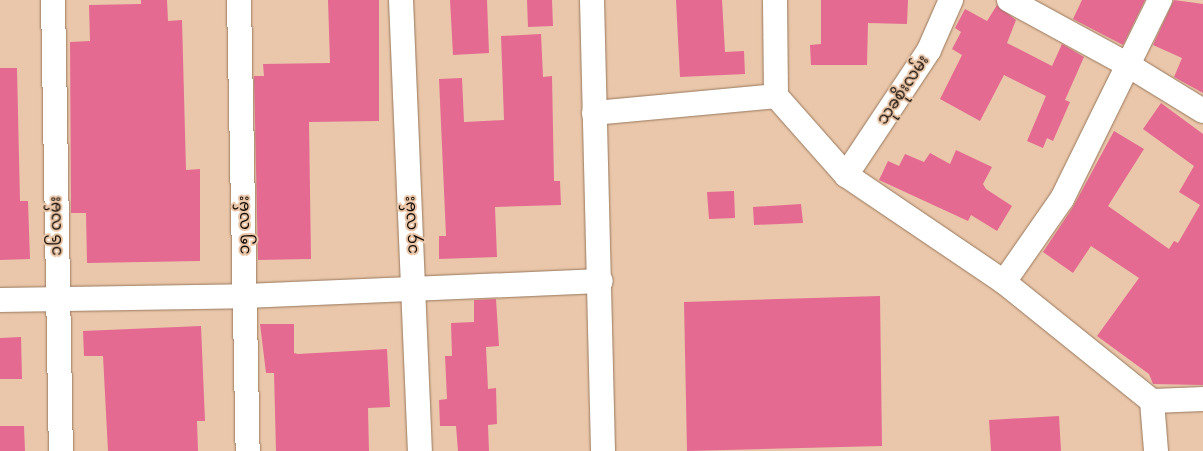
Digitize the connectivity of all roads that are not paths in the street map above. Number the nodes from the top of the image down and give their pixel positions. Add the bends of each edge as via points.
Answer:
1 (53, 0) edge
2 (239, 0) edge
3 (401, 0) edge
4 (592, 0) edge
5 (775, 0) edge
6 (951, 0) edge
7 (1009, 0) edge
8 (1160, 0) edge
9 (1128, 65) junction
10 (776, 96) junction
11 (1203, 111) edge
12 (594, 112) junction
13 (846, 175) junction
14 (601, 281) junction
15 (1004, 282) junction
16 (414, 290) junction
17 (246, 296) junction
18 (0, 300) edge
19 (57, 300) junction
20 (1203, 399) edge
21 (1152, 401) junction
22 (61, 451) edge
23 (248, 451) edge
24 (420, 451) edge
25 (603, 451) edge
26 (1156, 451) edge

1 - 19 street, ၁၆ လမ်း
2 - 17 street, ၁၅ လမ်း
3 - 16 street, ၁၄ လမ်း
4 - 12 street
5 - 10 street
6 - 13 street, သုခစိုးလမ်း via 929,50
7 - 9 street
8 - 9 street
9 - 11 street
9 - 15 street via 1062,199
10 - 12 street
10 - 13 street
12 - 14 street
13 - 15 street
14 - 16 street
14 - 25 street
15 - 21 street
16 - 17 street
16 - 24 street, ၁၄ လမ်း
17 - 19 street
17 - 23 street, ၁၅ လမ်း
18 - 19 street
19 - 22 street, ၁၆ လမ်း
20 - 21 street
21 - 26 street

